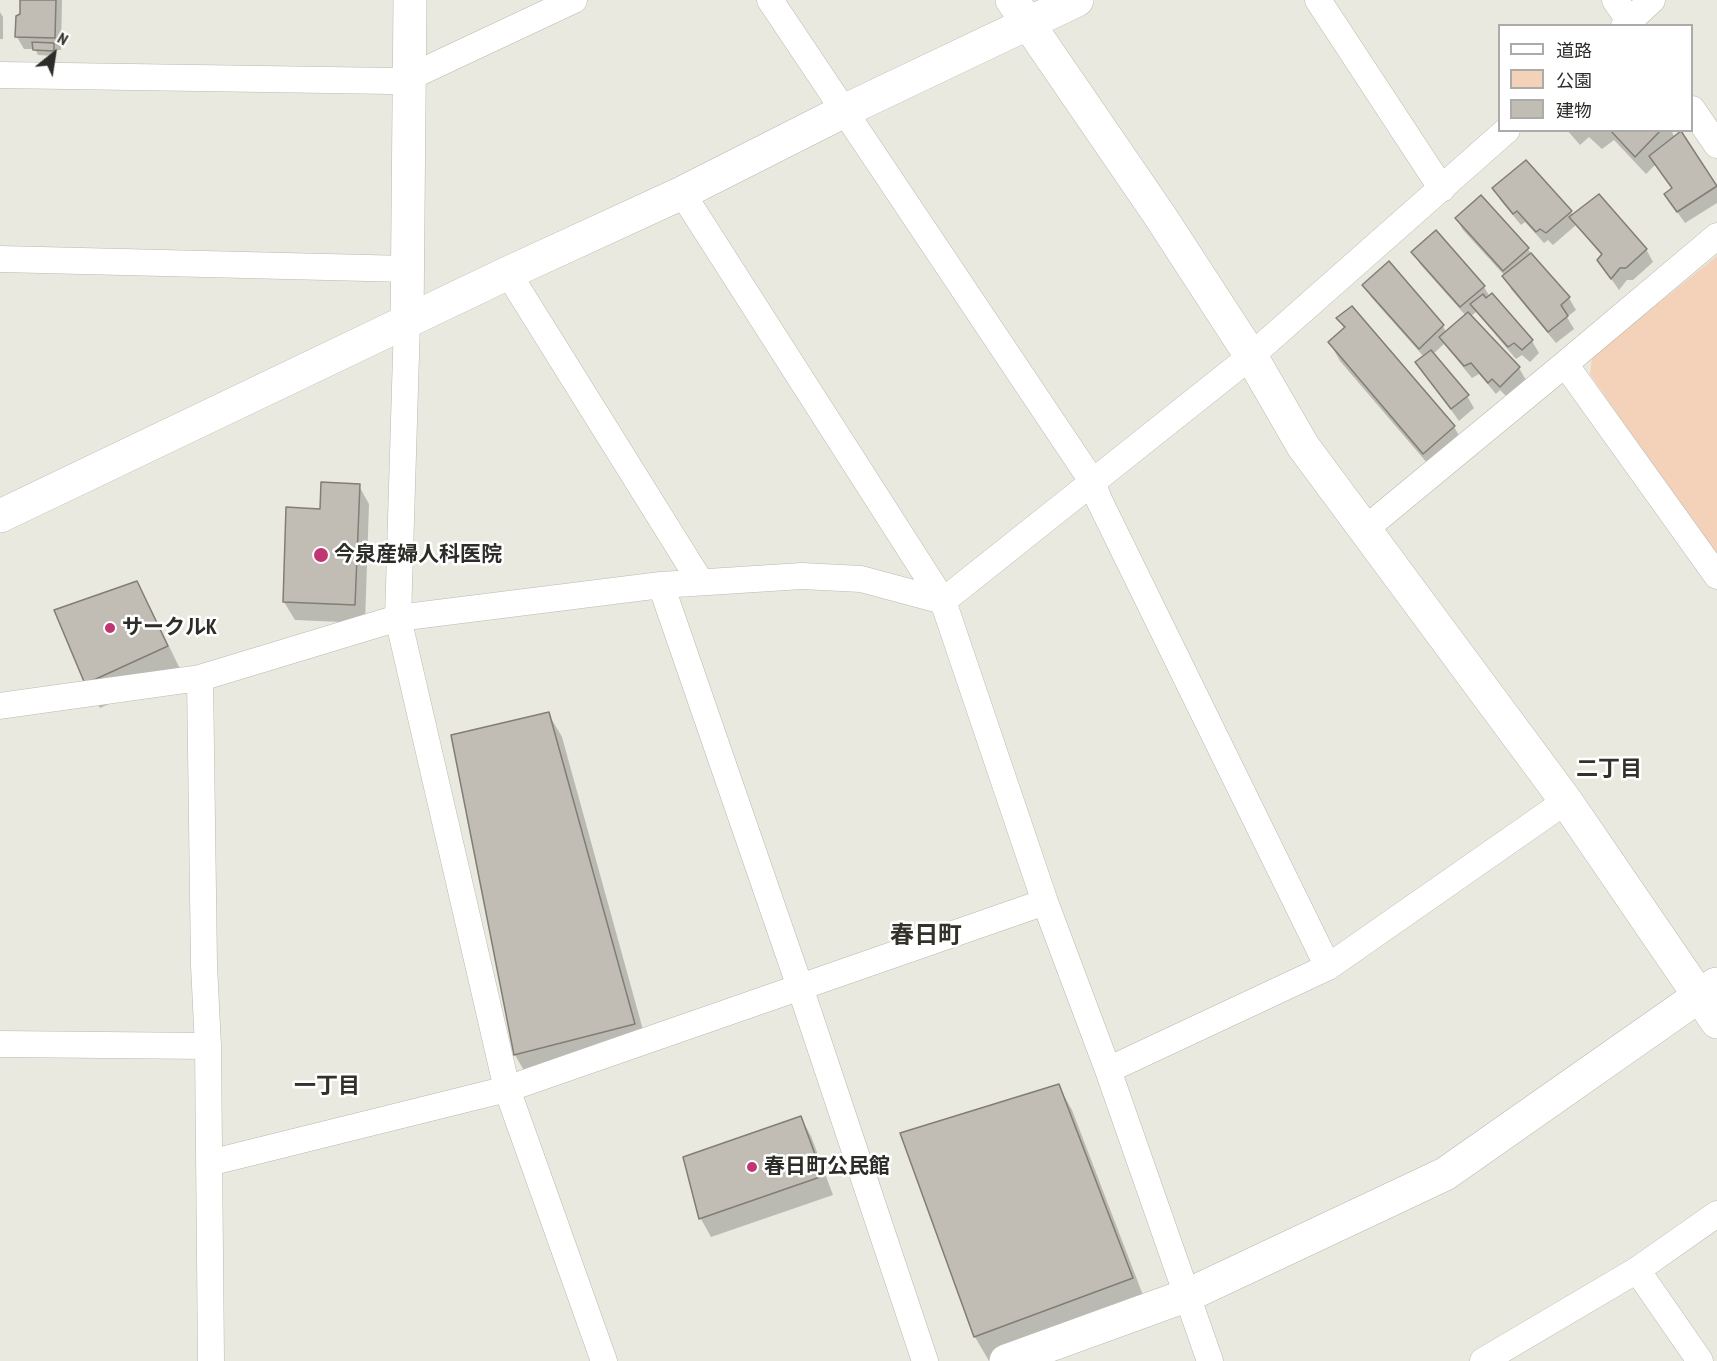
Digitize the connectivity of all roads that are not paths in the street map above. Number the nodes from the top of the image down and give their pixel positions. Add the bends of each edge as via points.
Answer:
1 (410, 0) edge
2 (574, 0) edge
3 (770, 0) edge
4 (1077, 0) edge
5 (1317, 0) edge
6 (1652, 0) edge
7 (1020, 12) edge
8 (1625, 18) edge
9 (0, 75) edge
10 (410, 78) junction
11 (846, 110) junction
12 (1693, 110) edge
13 (1505, 132) edge
14 (1717, 145) edge
15 (1442, 189) junction
16 (682, 193) junction
17 (1717, 236) edge
18 (0, 259) edge
19 (408, 269) junction
20 (508, 273) junction
21 (407, 322) junction
22 (1251, 356) junction
23 (1565, 364) junction
24 (1092, 481) junction
25 (0, 516) edge
26 (1364, 530) junction
27 (1717, 576) edge
28 (700, 581) junction
29 (661, 585) junction
30 (943, 601) junction
31 (398, 618) junction
32 (200, 678) junction
33 (0, 706) edge
34 (1566, 801) junction
35 (1045, 902) junction
36 (1328, 967) junction
37 (800, 987) junction
38 (1708, 990) edge
39 (1717, 1022) edge
40 (0, 1044) edge
41 (208, 1046) junction
42 (1107, 1070) junction
43 (507, 1089) junction
44 (209, 1163) junction
45 (1717, 1214) edge
46 (1637, 1270) junction
47 (1188, 1295) junction
48 (211, 1361) edge
49 (604, 1361) edge
50 (925, 1361) edge
51 (1006, 1361) edge
52 (1210, 1361) edge
53 (1483, 1361) edge
54 (1700, 1361) edge

1 - 10 street
2 - 10 street
3 - 11 street
4 - 7 street
5 - 15 street
6 - 8 street
7 - 11 street
7 - 22 street
9 - 10 street via 393,81
10 - 19 street
11 - 16 street
11 - 24 street
12 - 14 street
13 - 15 street
15 - 22 street
16 - 20 street
16 - 30 street
17 - 23 street
18 - 19 street
19 - 21 street
20 - 21 street
20 - 28 street
21 - 25 street
21 - 31 street
22 - 24 street
22 - 26 street via 1303,446
23 - 26 street
23 - 27 street
24 - 30 street
24 - 36 street
26 - 34 street
28 - 29 street
28 - 30 street via 802,576 861,579
29 - 31 street
29 - 37 street
30 - 35 street
31 - 32 street
31 - 43 street
32 - 33 street
32 - 41 street
34 - 36 street
34 - 38 street
35 - 37 street
35 - 42 street
36 - 42 street
37 - 43 street
37 - 50 street
38 - 39 street
38 - 47 street via 1445,1174
40 - 41 street
41 - 44 street
42 - 47 street
43 - 44 street
43 - 49 street
44 - 48 street
45 - 46 street
46 - 53 street
46 - 54 street
47 - 51 street
47 - 52 street

